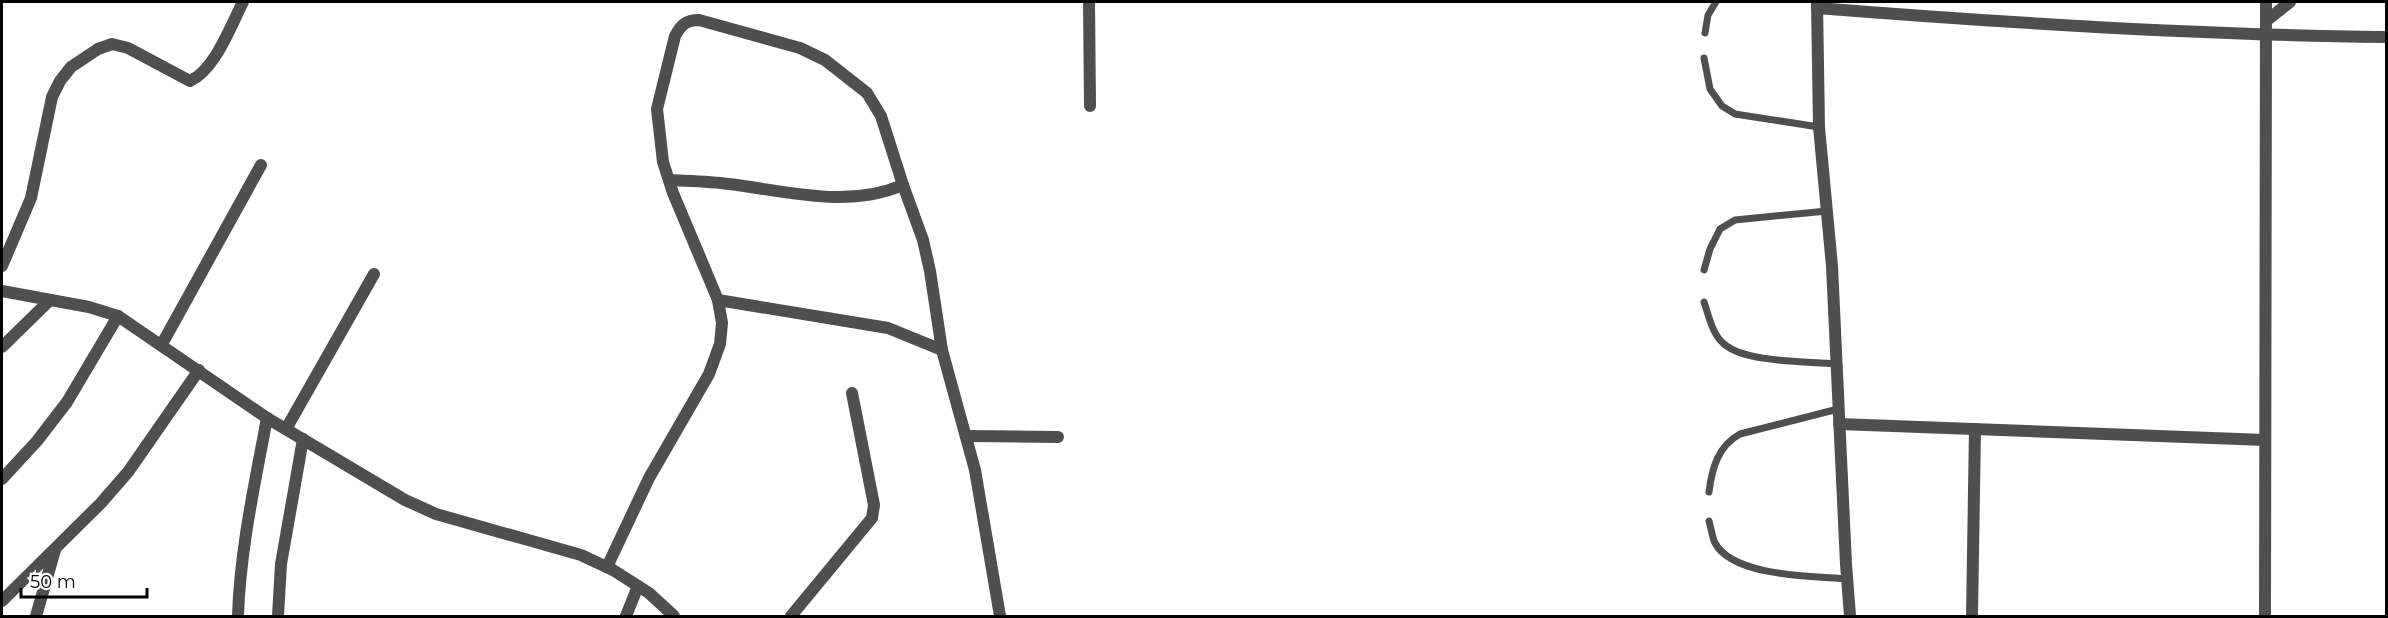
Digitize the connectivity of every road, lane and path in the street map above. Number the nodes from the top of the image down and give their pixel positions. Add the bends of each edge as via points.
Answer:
1 (243, 2) edge
2 (1089, 2) edge
3 (1716, 2) edge
4 (2266, 2) edge
5 (2290, 2) edge
6 (1817, 5) edge
7 (2266, 21) junction
8 (1705, 33) dead end
9 (2266, 34) junction
10 (2386, 37) edge
11 (1704, 58) dead end
12 (1090, 106) dead end
13 (1819, 128) junction
14 (261, 165) dead end
15 (669, 180) junction
16 (903, 185) junction
17 (1827, 211) junction
18 (2, 266) edge
19 (1704, 270) dead end
20 (374, 274) dead end
21 (2, 291) edge
22 (50, 300) junction
23 (718, 300) junction
24 (1704, 302) dead end
25 (118, 316) junction
26 (162, 344) junction
27 (2, 347) edge
28 (942, 350) junction
29 (1836, 364) junction
30 (199, 370) junction
31 (852, 393) dead end
32 (1838, 409) junction
33 (267, 418) junction
34 (1839, 424) junction
35 (286, 429) junction
36 (1975, 429) junction
37 (967, 436) junction
38 (1058, 437) dead end
39 (303, 440) junction
40 (2265, 440) junction
41 (2, 479) edge
42 (1709, 492) dead end
43 (1709, 520) dead end
44 (55, 549) junction
45 (607, 567) junction
46 (1847, 579) junction
47 (638, 586) junction
48 (2, 601) edge
49 (36, 616) edge
50 (238, 616) edge
51 (278, 616) edge
52 (626, 616) edge
53 (674, 616) edge
54 (791, 616) edge
55 (1000, 616) edge
56 (1851, 616) edge
57 (1972, 616) edge
58 (2265, 616) edge

1 - 18 street via 201,76 190,81 128,48 112,44 71,67 52,98 31,198
2 - 12 street
3 - 8 lane via 1708,15
4 - 7 street
5 - 7 street
6 - 9 street via 1977,21
6 - 13 street
7 - 9 street
9 - 10 street
9 - 40 street
11 - 13 lane via 1710,89 1722,106 1735,114
13 - 17 street
14 - 26 street
15 - 16 street via 728,183 838,198 864,198
15 - 16 street via 657,109 675,36 681,26 699,20 800,48 825,60 867,93 882,116
15 - 23 street
16 - 28 street via 923,240
17 - 19 lane via 1735,220 1720,230
17 - 29 street
20 - 35 street
21 - 22 street
22 - 25 street
22 - 27 street
23 - 28 street via 888,328
23 - 45 street via 720,344 709,374 649,478
24 - 29 lane via 1713,329 1724,344 1737,352
25 - 26 street
25 - 41 street via 67,402
26 - 30 street
28 - 37 street
29 - 32 street
30 - 33 street
30 - 44 street via 128,472
31 - 54 street via 874,505 872,518
32 - 34 street
32 - 42 lane via 1729,440 1719,454
33 - 35 street
33 - 50 street via 246,538
34 - 36 street
34 - 46 street
35 - 39 street
36 - 40 street
36 - 57 street
37 - 38 street
37 - 55 street
39 - 45 street via 436,514 581,555
39 - 51 street via 281,564
40 - 58 street
43 - 46 lane via 1715,544 1730,558 1751,567
44 - 48 street
44 - 49 street
45 - 47 street
46 - 56 street
47 - 52 street
47 - 53 street

